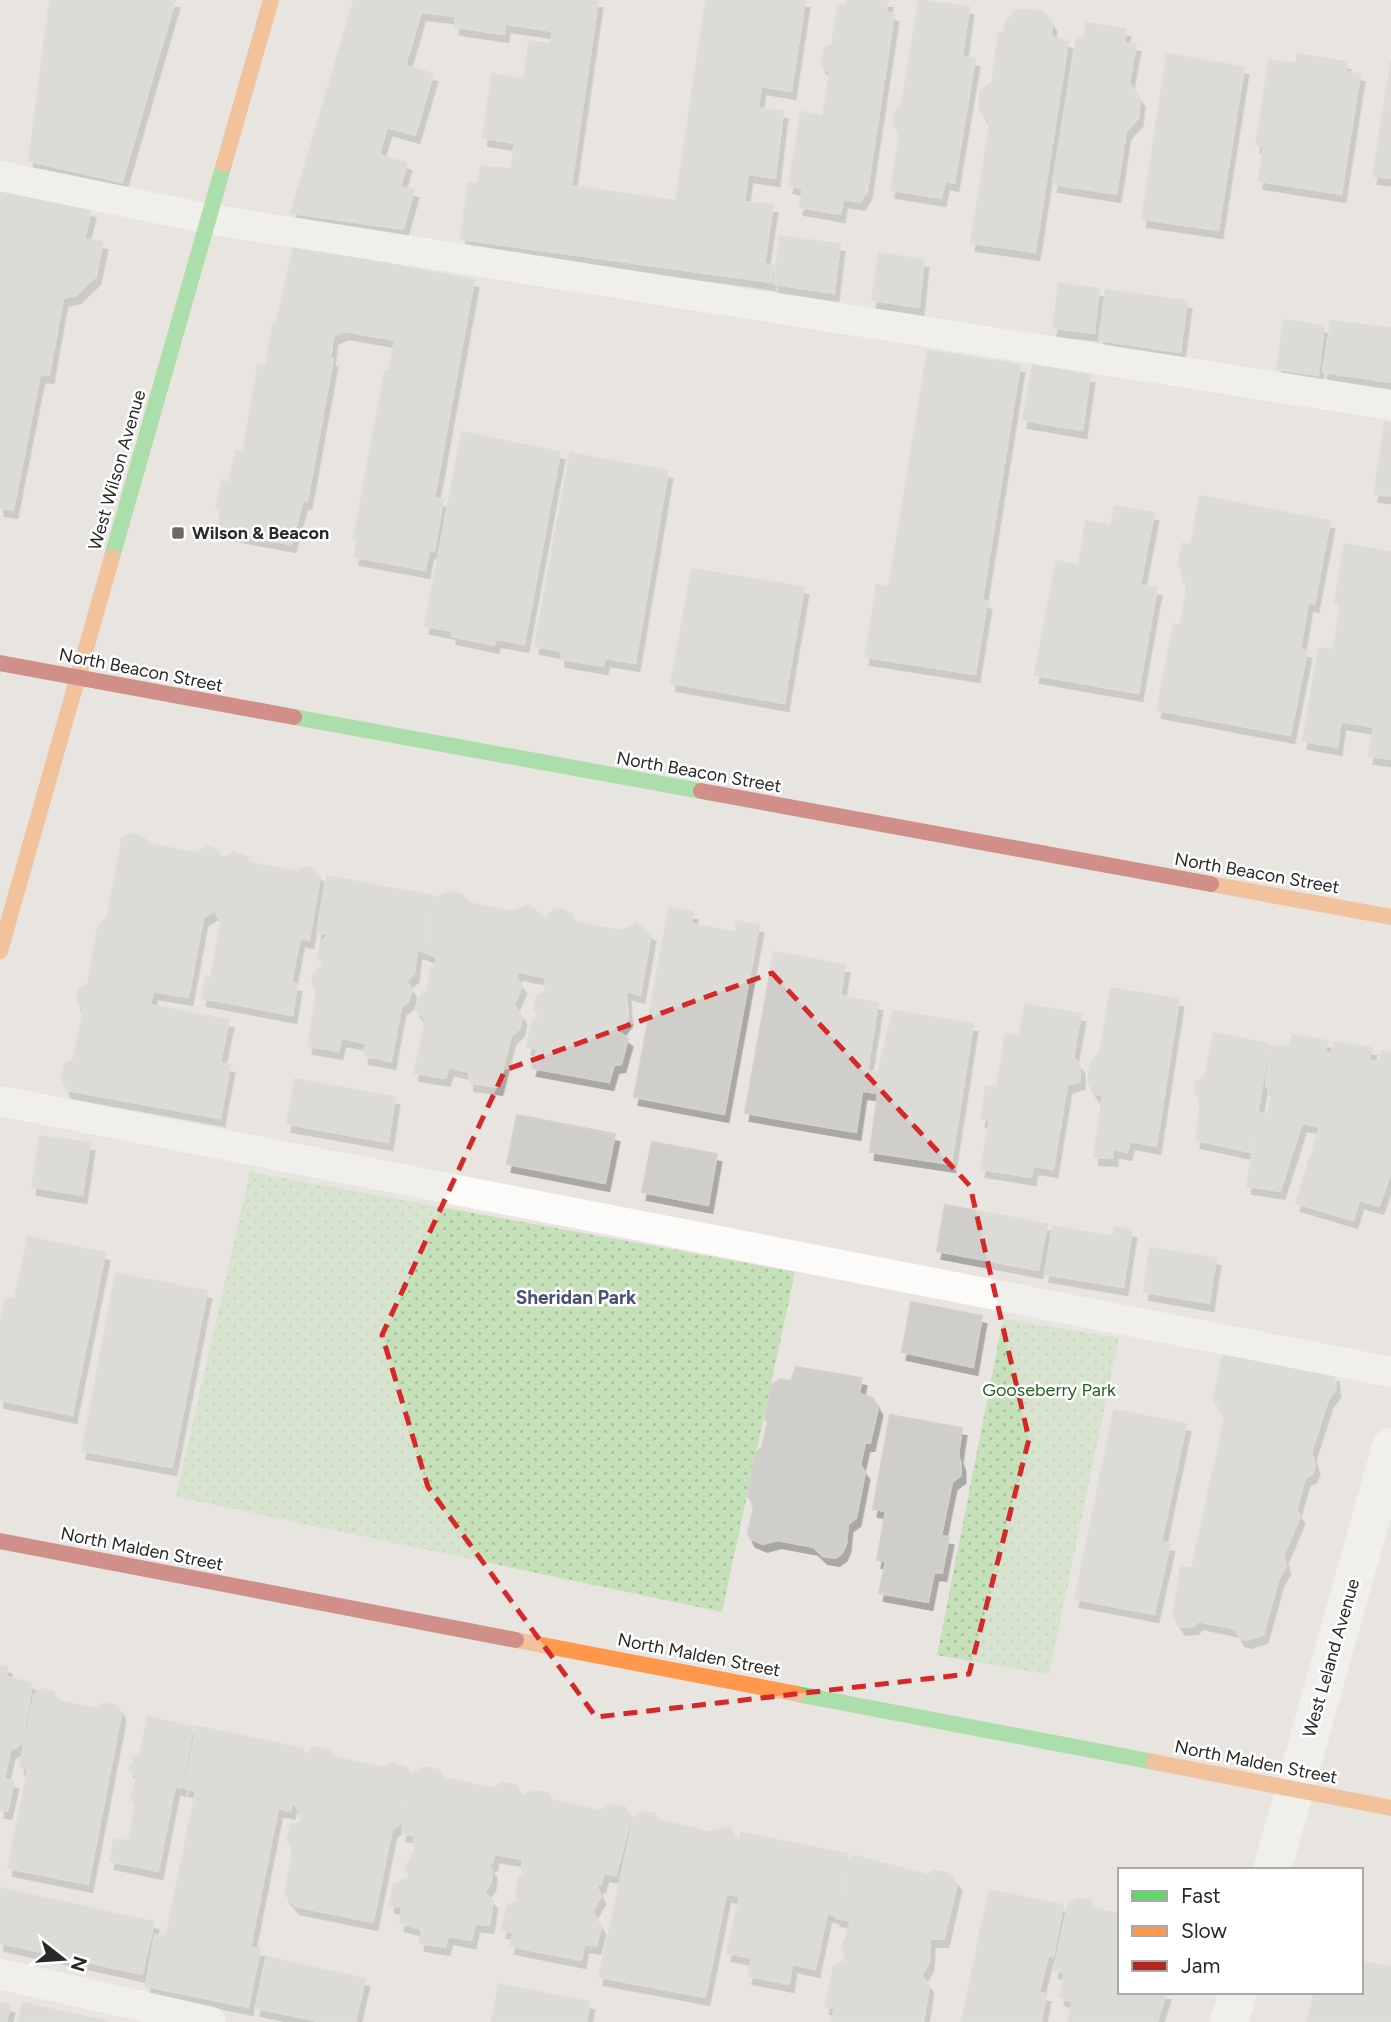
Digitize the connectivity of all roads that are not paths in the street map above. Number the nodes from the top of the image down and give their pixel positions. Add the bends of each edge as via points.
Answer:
1 (271, 0) edge
2 (0, 176) edge
3 (209, 219) junction
4 (1391, 405) edge
5 (0, 663) edge
6 (78, 678) junction
7 (1391, 917) edge
8 (0, 951) edge
9 (0, 1101) edge
10 (1391, 1372) edge
11 (1391, 1447) edge
12 (0, 1541) edge
13 (1295, 1789) junction
14 (1391, 1808) edge
15 (1273, 1868) edge
16 (0, 1974) edge
17 (1237, 1994) edge
18 (211, 2022) edge
19 (1229, 2022) edge

1 - 3 street, West Wilson Avenue
2 - 3 lane
3 - 4 lane
3 - 6 street, West Wilson Avenue
5 - 6 street, North Beacon Street
6 - 7 street, North Beacon Street
6 - 8 street, West Wilson Avenue
9 - 10 lane
11 - 13 street, West Leland Avenue
12 - 13 street, North Malden Street
13 - 14 street, North Malden Street
13 - 15 street, West Leland Avenue
16 - 18 lane
17 - 19 street

